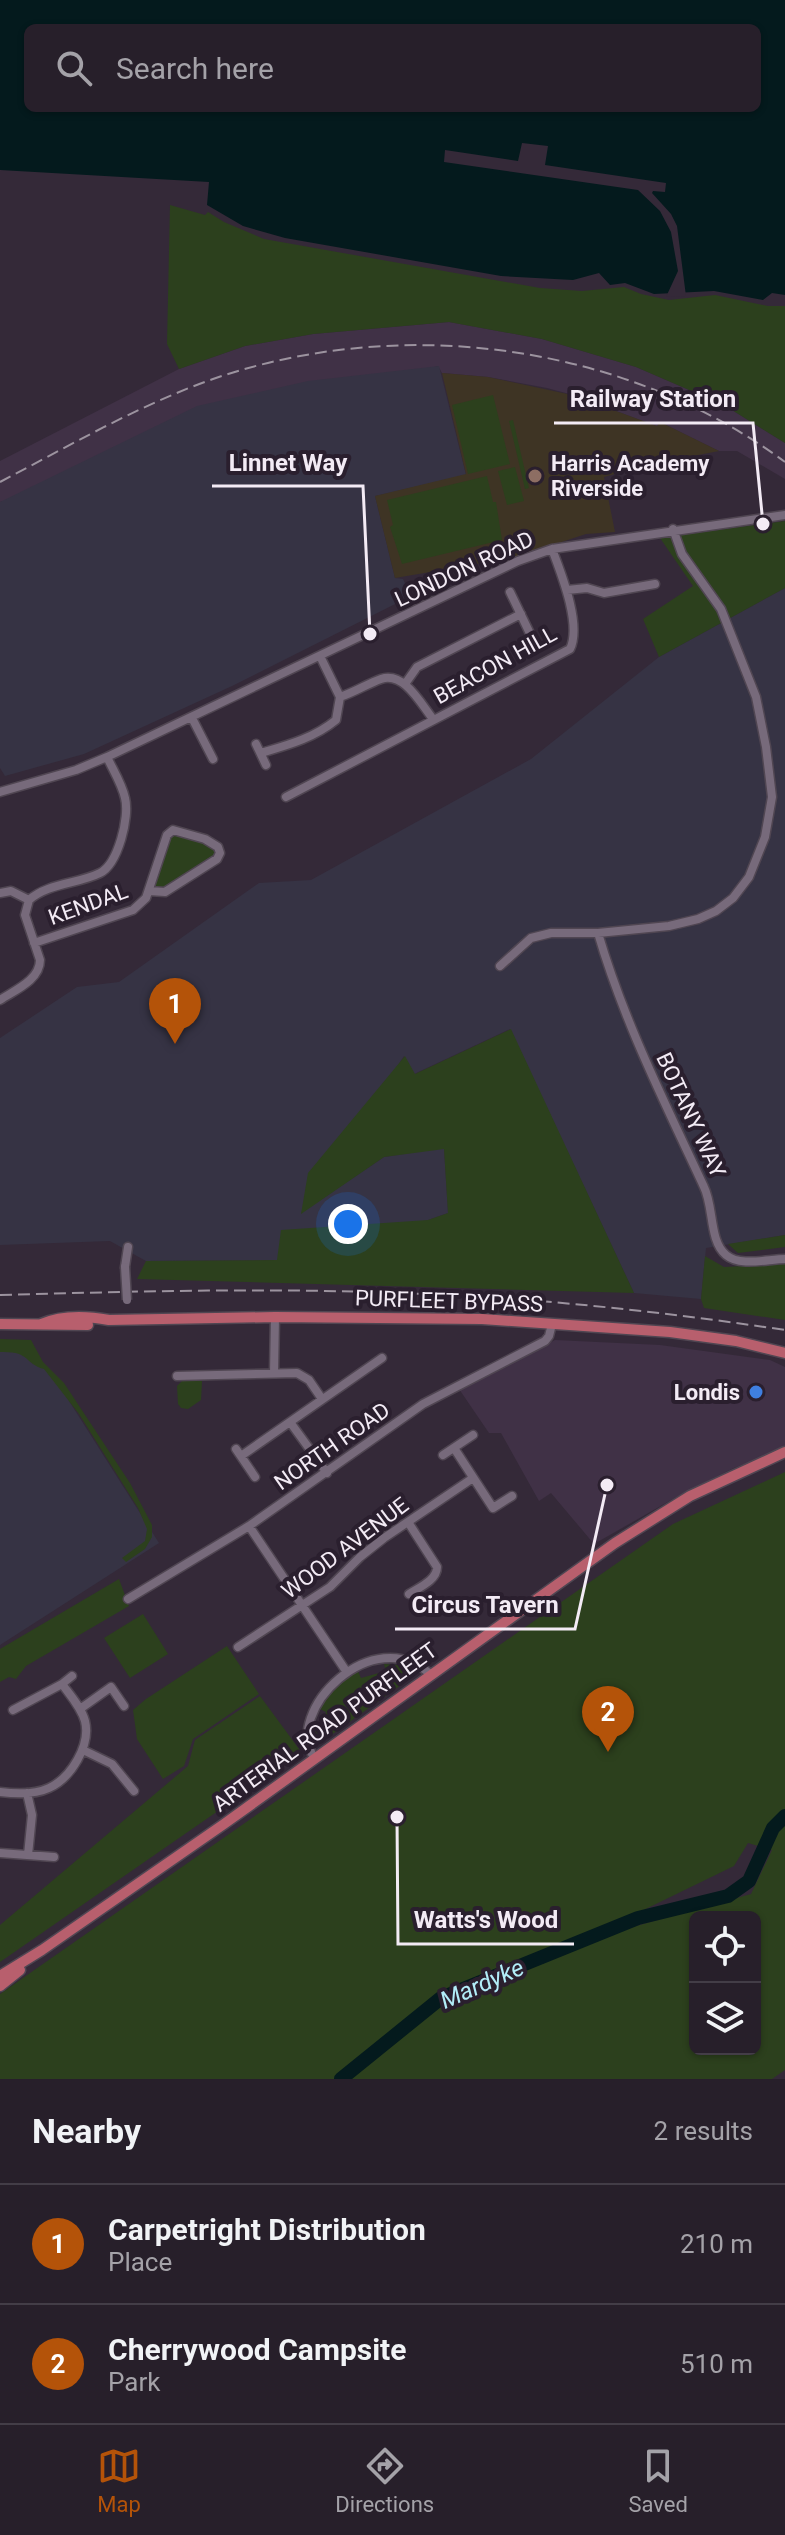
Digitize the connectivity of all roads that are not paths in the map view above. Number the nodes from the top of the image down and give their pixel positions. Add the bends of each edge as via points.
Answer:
1 (785, 515) edge
2 (673, 529) junction
3 (552, 549) junction
4 (655, 584) dead end
5 (567, 590) junction
6 (510, 592) dead end
7 (521, 614) junction
8 (536, 646) dead end
9 (320, 656) junction
10 (405, 684) junction
11 (340, 697) junction
12 (192, 718) junction
13 (433, 719) junction
14 (107, 757) junction
15 (213, 759) dead end
16 (266, 765) dead end
17 (0, 792) edge
18 (286, 797) dead end
19 (149, 891) junction
20 (0, 893) edge
21 (29, 900) junction
22 (598, 933) junction
23 (34, 943) junction
24 (500, 966) dead end
25 (0, 1000) edge
26 (128, 1247) dead end
27 (785, 1259) edge
28 (275, 1317) junction
29 (127, 1320) junction
30 (0, 1324) edge
31 (552, 1324) junction
32 (785, 1353) edge
33 (382, 1358) dead end
34 (274, 1373) junction
35 (177, 1376) dead end
36 (322, 1399) junction
37 (290, 1422) junction
38 (473, 1435) dead end
39 (454, 1448) junction
40 (785, 1452) edge
41 (443, 1455) dead end
42 (785, 1460) edge
43 (756, 1466) junction
44 (327, 1473) junction
45 (255, 1477) dead end
46 (473, 1478) junction
47 (512, 1496) dead end
48 (408, 1522) junction
49 (249, 1526) junction
50 (409, 1594) dead end
51 (128, 1599) dead end
52 (300, 1606) junction
53 (238, 1647) dead end
54 (346, 1671) junction
55 (431, 1675) junction
56 (72, 1676) dead end
57 (62, 1684) junction
58 (124, 1706) dead end
59 (80, 1709) junction
60 (13, 1710) dead end
61 (83, 1750) junction
62 (315, 1759) junction
63 (134, 1791) dead end
64 (0, 1792) edge
65 (27, 1793) junction
66 (0, 1853) edge
67 (28, 1855) junction
68 (54, 1857) dead end
69 (42, 1950) junction
70 (0, 1976) edge
71 (0, 1985) edge

1 - 2 street, LONDON ROAD
2 - 3 street, LONDON ROAD
2 - 22 street via 682,554 721,609 756,697 772,797 765,837 749,877 716,911 669,926
3 - 5 street, BEACON HILL
3 - 9 street, LONDON ROAD
4 - 5 street via 604,593
5 - 13 street, BEACON HILL via 574,641 570,649
6 - 7 street
7 - 8 street
7 - 10 street via 417,667
9 - 11 street
9 - 12 street, LONDON ROAD
10 - 11 street via 384,677
10 - 13 street
11 - 16 street via 336,720 326,728 299,742 258,748
12 - 14 street, LONDON ROAD
12 - 15 street
13 - 18 street
14 - 17 street, LONDON ROAD
14 - 21 street via 126,799 113,860 102,872
19 - 19 street, KENDAL via 164,841 173,830 218,847 217,859 165,892
19 - 23 street, KENDAL via 133,910
20 - 21 street via 11,891
21 - 23 street via 25,915
22 - 24 street via 531,938
22 - 27 street, BOTANY WAY via 630,1029 709,1198 718,1248 740,1262
23 - 25 street via 40,960 37,975
26 - 29 street, bridge
28 - 29 main road, PURFLEET BYPASS
28 - 31 main road, PURFLEET BYPASS
28 - 34 street
29 - 30 main road, PURFLEET BYPASS
31 - 32 main road, PURFLEET BYPASS via 670,1332
31 - 44 street, NORTH ROAD via 545,1341 423,1404
33 - 36 street
34 - 35 street
34 - 36 street via 297,1373
36 - 37 street
37 - 44 street
37 - 45 street via 238,1452
38 - 39 street
39 - 41 street
39 - 46 street
40 - 43 main road, ARTERIAL ROAD PURFLEET
42 - 43 main road, ARTERIAL ROAD PURFLEET
43 - 55 main road, ARTERIAL ROAD PURFLEET via 654,1518
44 - 49 street, NORTH ROAD
46 - 47 street via 493,1508
46 - 48 street, WOOD AVENUE
48 - 50 street via 437,1567 436,1576
48 - 52 street, WOOD AVENUE
49 - 51 street, NORTH ROAD
49 - 52 street
52 - 53 street, WOOD AVENUE
52 - 54 street
54 - 55 street via 390,1658 417,1664
54 - 62 street via 315,1712 309,1744
55 - 62 main road, ARTERIAL ROAD PURFLEET
56 - 57 street
57 - 59 street
57 - 60 street
58 - 59 street via 111,1687
59 - 61 street via 87,1735
61 - 63 street via 112,1764
61 - 65 street via 51,1787
62 - 69 main road, ARTERIAL ROAD PURFLEET
64 - 65 street
65 - 67 street via 32,1815
66 - 67 street
67 - 68 street
69 - 70 main road, ARTERIAL ROAD PURFLEET
69 - 71 main road, ARTERIAL ROAD PURFLEET

